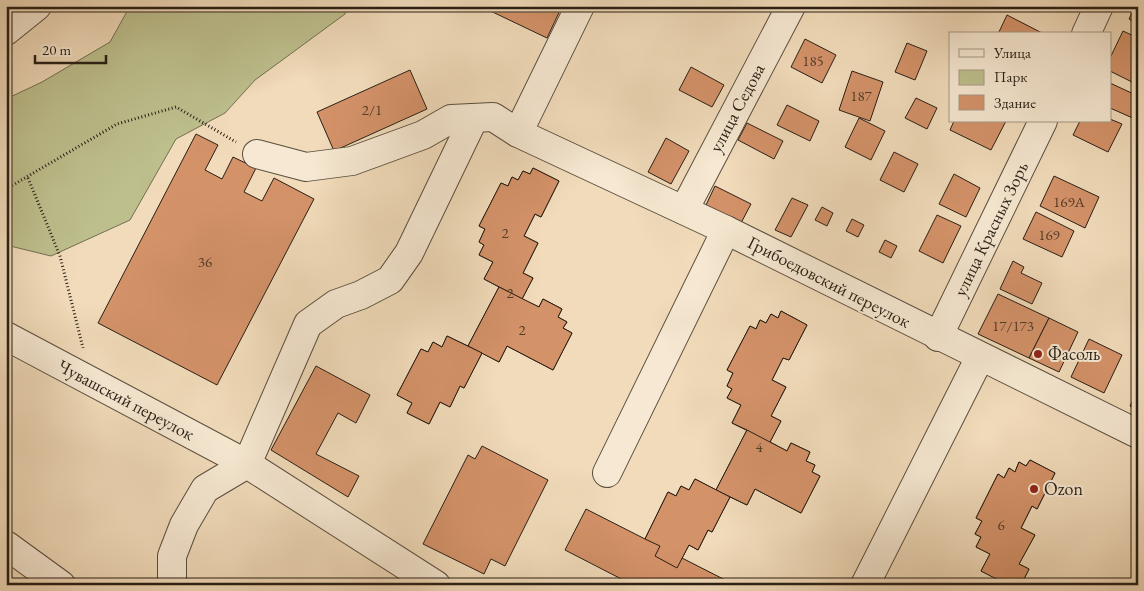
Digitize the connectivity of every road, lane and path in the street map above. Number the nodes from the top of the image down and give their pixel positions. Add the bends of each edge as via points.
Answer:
1 (37, 6) edge
2 (580, 6) edge
3 (791, 6) edge
4 (1099, 6) edge
5 (6, 31) edge
6 (1087, 32) edge
7 (474, 118) junction
8 (1044, 122) edge
9 (518, 133) junction
10 (257, 154) joint
11 (28, 178) junction
12 (6, 189) edge
13 (684, 210) junction
14 (726, 230) junction
15 (6, 336) edge
16 (938, 337) junction
17 (980, 357) junction
18 (91, 381) junction
19 (1138, 434) edge
20 (246, 464) junction
21 (608, 473) dead end
22 (6, 545) edge
23 (61, 585) edge
24 (172, 585) edge
25 (436, 585) edge
26 (865, 585) edge

1 - 5 street
2 - 9 street
3 - 13 street, улица Седова
4 - 6 street
7 - 9 street, Грибоедовский переулок via 492,117
7 - 10 street, Грибоедовский переулок via 451,119 423,135 352,161 306,167
7 - 20 street via 409,254 390,280 336,304 308,324
8 - 16 street, улица Красных Зорь
9 - 13 street, Грибоедовский переулок
10 - 11 path via 176,107 117,124
11 - 12 path
11 - 18 path via 60,256
13 - 14 street, Грибоедовский переулок
14 - 16 street, Грибоедовский переулок
14 - 21 street
15 - 18 street, Чувашский переулок
16 - 17 street, Грибоедовский переулок
17 - 19 street, Грибоедовский переулок
17 - 26 street
18 - 20 street, Чувашский переулок
20 - 24 street via 205,489 184,525 172,556
20 - 25 street, Чувашский переулок
22 - 23 street

